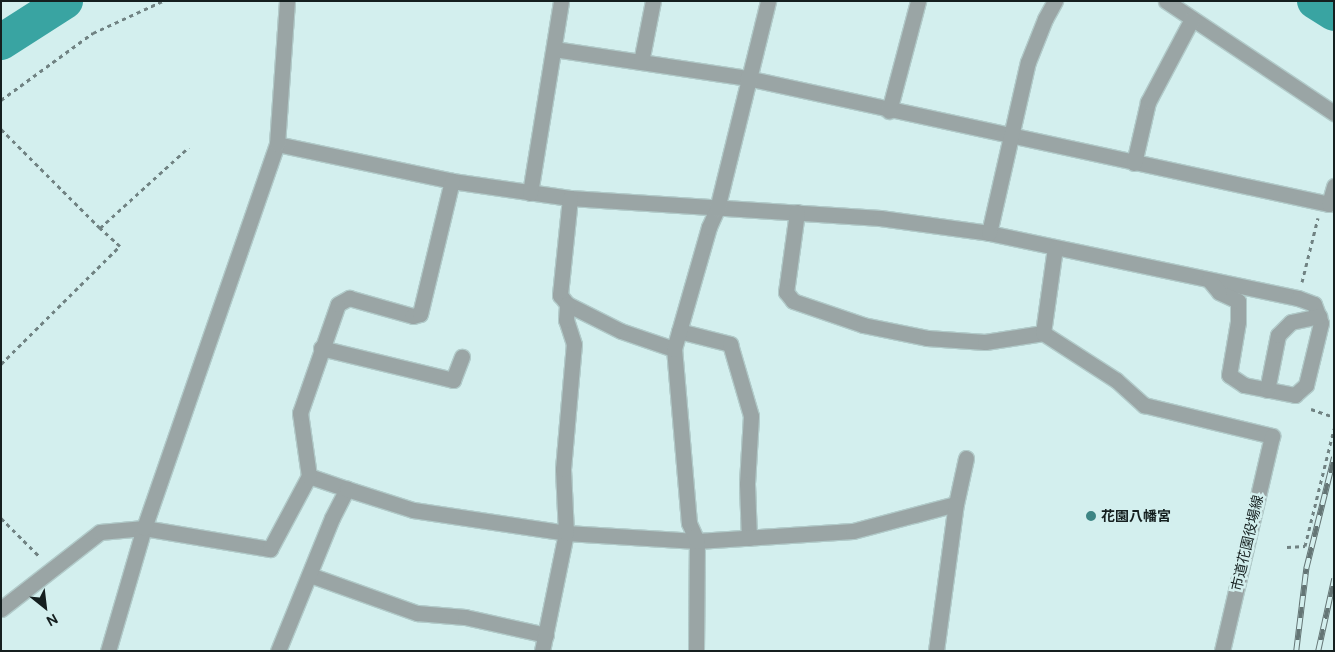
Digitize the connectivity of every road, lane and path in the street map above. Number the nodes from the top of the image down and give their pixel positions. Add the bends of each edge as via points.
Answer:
1 (163, 1) edge
2 (287, 1) edge
3 (561, 1) edge
4 (653, 1) edge
5 (768, 1) edge
6 (918, 1) edge
7 (1055, 1) edge
8 (1166, 1) edge
9 (1192, 19) junction
10 (554, 49) junction
11 (641, 62) junction
12 (748, 78) junction
13 (1, 100) edge
14 (889, 111) junction
15 (1334, 113) edge
16 (1, 129) edge
17 (1011, 137) junction
18 (277, 144) junction
19 (189, 147) dead end
20 (1134, 163) junction
21 (452, 181) junction
22 (1334, 186) edge
23 (530, 193) junction
24 (570, 198) junction
25 (1321, 203) junction
26 (717, 209) junction
27 (797, 212) junction
28 (100, 228) junction
29 (989, 233) junction
30 (1055, 248) junction
31 (1209, 280) junction
32 (1302, 284) dead end
33 (1259, 290) junction
34 (1238, 301) junction
35 (567, 304) junction
36 (1319, 316) junction
37 (679, 331) junction
38 (1043, 333) junction
39 (322, 348) junction
40 (674, 350) junction
41 (462, 357) dead end
42 (1, 364) edge
43 (1267, 390) junction
44 (1311, 409) dead end
45 (1334, 417) edge
46 (1334, 429) edge
47 (966, 458) dead end
48 (309, 476) junction
49 (347, 489) junction
50 (956, 504) junction
51 (1, 518) edge
52 (144, 528) junction
53 (566, 533) junction
54 (749, 538) junction
55 (697, 541) junction
56 (1288, 547) dead end
57 (51, 568) junction
58 (310, 575) junction
59 (1, 609) edge
60 (546, 635) junction
61 (108, 651) edge
62 (278, 651) edge
63 (542, 651) edge
64 (696, 651) edge
65 (936, 651) edge
66 (1222, 651) edge

1 - 13 path via 93,33
2 - 18 street
3 - 10 street
4 - 11 street
5 - 12 street
6 - 14 street
7 - 17 street via 1028,62
8 - 9 street
9 - 15 street
9 - 20 street via 1148,102
10 - 11 street
10 - 23 street
11 - 12 street
12 - 14 street
12 - 26 street
14 - 17 street
16 - 28 path
17 - 20 street
17 - 29 street
18 - 21 street
18 - 52 street
19 - 28 path
20 - 25 street
21 - 23 street
21 - 39 street via 420,314 413,316 342,299
22 - 25 street via 1329,204
23 - 24 street
24 - 26 street
24 - 35 street via 560,295
25 - 32 path
26 - 27 street
26 - 37 street via 709,226
27 - 29 street via 880,218
27 - 38 street via 786,292 793,301 863,325 927,338 985,342
28 - 42 path via 120,246
29 - 30 street
30 - 31 street
30 - 38 street
31 - 33 street
31 - 34 street via 1219,292
33 - 34 street
33 - 36 street via 1314,304
34 - 43 street via 1238,322 1228,375 1244,385
35 - 40 street via 621,331
35 - 53 street via 566,320 574,344 563,469
36 - 43 street via 1291,322 1278,335
36 - 43 street via 1321,323 1306,385 1294,395
37 - 40 street
37 - 54 street via 730,344 751,416 747,484
38 - 66 street, 市道花園役場線 via 1116,380 1144,406 1272,436
39 - 41 street via 452,380
39 - 48 street via 300,413
40 - 55 street via 689,523
44 - 45 path
46 - 56 path via 1305,546
47 - 50 street
48 - 49 street
48 - 52 street via 270,549
49 - 53 street via 412,510
49 - 58 street
50 - 54 street via 853,531
50 - 65 street
51 - 57 path
52 - 57 street via 100,532
52 - 61 street
53 - 55 street
53 - 60 street
54 - 55 street
55 - 64 street
57 - 59 street
58 - 60 street via 417,613 465,617
58 - 62 street
60 - 63 street

